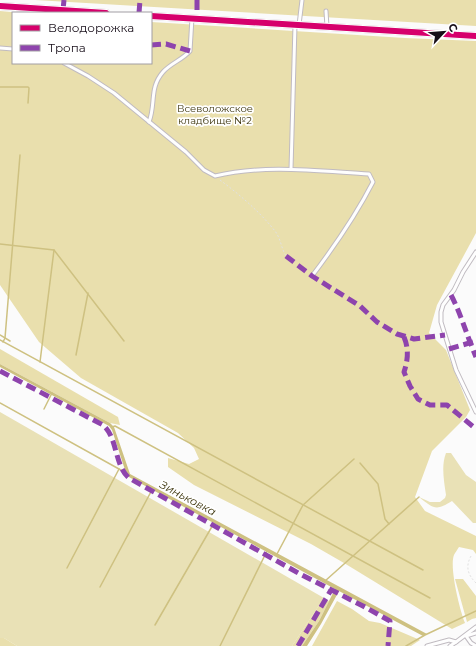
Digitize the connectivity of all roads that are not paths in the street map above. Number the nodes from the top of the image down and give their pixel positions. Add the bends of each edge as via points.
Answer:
1 (302, 0) edge
2 (0, 6) edge
3 (326, 10) dead end
4 (91, 12) edge
5 (152, 16) edge
6 (192, 18) junction
7 (297, 25) junction
8 (327, 27) junction
9 (476, 36) edge
10 (0, 48) edge
11 (12, 49) edge
12 (66, 64) edge
13 (149, 122) junction
14 (291, 169) junction
15 (476, 252) edge
16 (312, 276) dead end
17 (476, 412) edge
18 (476, 627) edge
19 (476, 633) edge
20 (466, 636) junction
21 (456, 642) junction
22 (428, 646) edge
23 (450, 646) edge
24 (476, 646) edge

1 - 7 lane
2 - 4 street
3 - 8 lane
5 - 6 street
6 - 7 street
6 - 13 lane via 190,51 179,61 168,66 157,82 152,95
7 - 8 street
7 - 14 lane
8 - 9 street
10 - 11 lane
12 - 13 lane via 114,93
13 - 14 lane via 204,170 215,176 231,172
14 - 16 lane via 369,174 373,182 364,201
15 - 17 lane via 441,312 441,322 456,370
18 - 20 lane
19 - 20 lane
20 - 21 lane
20 - 24 lane
21 - 22 lane via 449,640
21 - 23 lane

